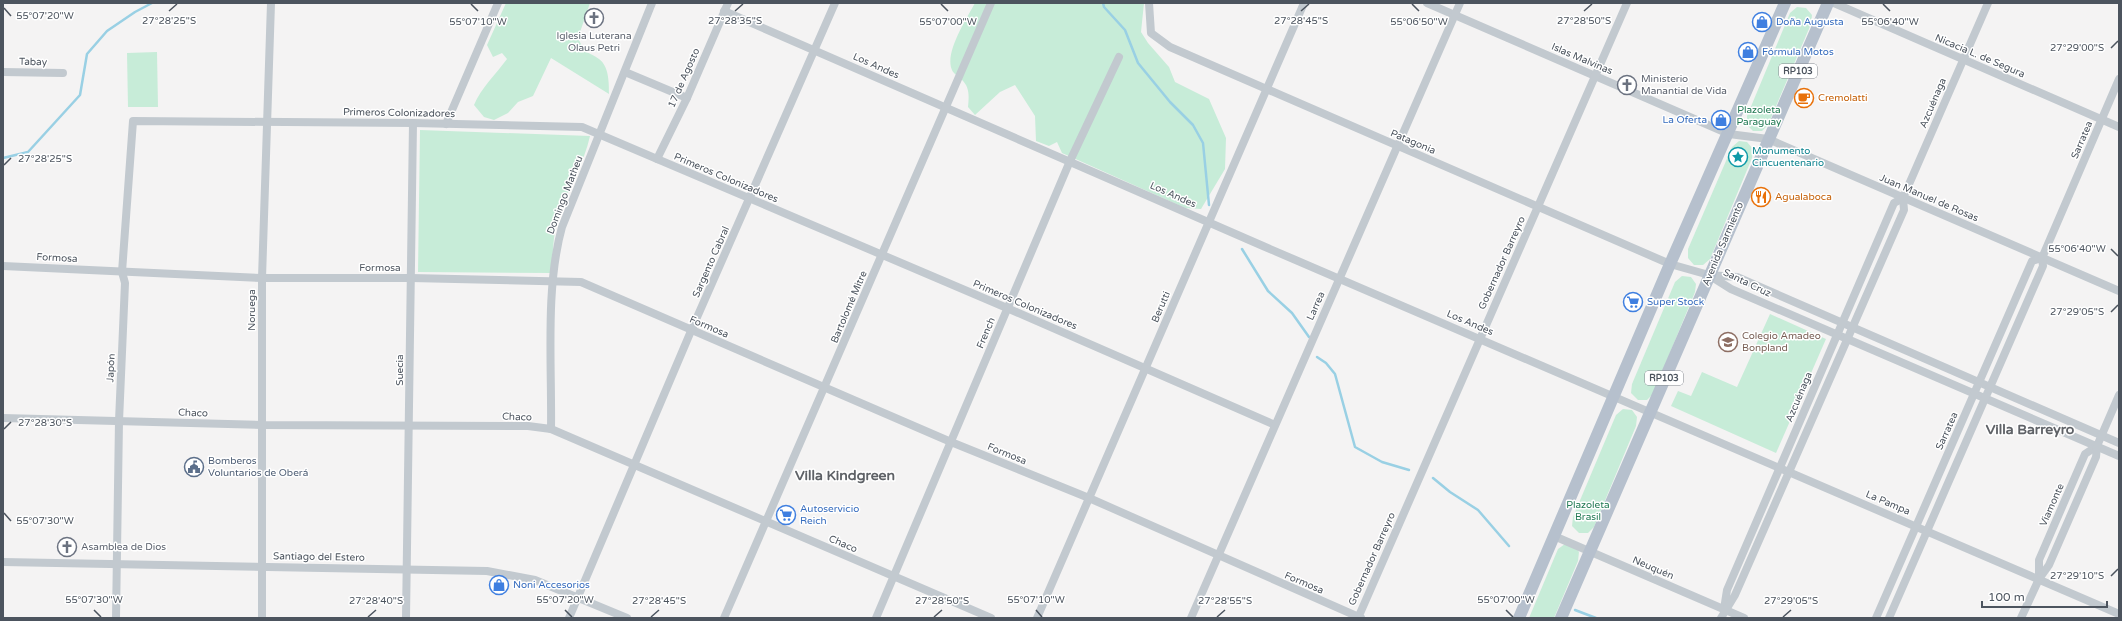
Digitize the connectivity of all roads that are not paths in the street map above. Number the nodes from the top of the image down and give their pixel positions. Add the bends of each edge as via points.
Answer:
1 (271, 3) edge
2 (498, 3) edge
3 (652, 3) edge
4 (835, 3) edge
5 (991, 3) edge
6 (1149, 3) edge
7 (1304, 3) edge
8 (1427, 3) edge
9 (1460, 3) edge
10 (1627, 3) edge
11 (1785, 3) edge
12 (1828, 3) edge
13 (1834, 3) edge
14 (1988, 3) edge
15 (726, 7) edge
16 (1455, 15) junction
17 (814, 50) junction
18 (1119, 57) dead end
19 (1963, 60) junction
20 (3, 72) edge
21 (625, 72) junction
22 (63, 73) dead end
23 (1595, 76) junction
24 (2119, 79) edge
25 (1266, 89) junction
26 (687, 98) junction
27 (946, 107) junction
28 (2102, 120) junction
29 (133, 121) joint
30 (268, 122) junction
31 (414, 123) junction
32 (446, 124) junction
33 (2119, 127) edge
34 (600, 133) junction
35 (1729, 134) junction
36 (1768, 139) junction
37 (1397, 146) junction
38 (657, 159) junction
39 (1070, 161) junction
40 (1903, 198) junction
41 (750, 199) junction
42 (1538, 207) junction
43 (1209, 222) junction
44 (882, 255) junction
45 (2042, 258) junction
46 (1670, 264) junction
47 (3, 266) edge
48 (122, 272) junction
49 (1709, 275) junction
50 (262, 278) junction
51 (411, 278) junction
52 (1340, 278) junction
53 (553, 281) junction
54 (2119, 291) edge
55 (1007, 308) junction
56 (1842, 323) junction
57 (1852, 327) junction
58 (691, 331) junction
59 (1837, 334) junction
60 (1480, 338) junction
61 (1847, 339) junction
62 (1145, 369) junction
63 (1979, 382) junction
64 (1990, 387) junction
65 (824, 388) junction
66 (1974, 393) junction
67 (2119, 394) edge
68 (1614, 396) junction
69 (1985, 398) junction
70 (1650, 412) junction
71 (3, 418) edge
72 (119, 421) junction
73 (410, 424) junction
74 (262, 425) junction
75 (1275, 425) junction
76 (551, 429) junction
77 (2101, 435) junction
78 (951, 442) junction
79 (2119, 443) edge
80 (2096, 446) junction
81 (2119, 456) edge
82 (635, 465) junction
83 (1780, 467) junction
84 (1789, 472) junction
85 (1089, 498) junction
86 (765, 522) junction
87 (1916, 526) junction
88 (1927, 531) junction
89 (1554, 536) junction
90 (1589, 552) junction
91 (1218, 556) junction
92 (3, 562) edge
93 (117, 564) junction
94 (264, 566) junction
95 (407, 568) junction
96 (893, 577) junction
97 (2039, 579) junction
98 (578, 597) junction
99 (1724, 610) junction
100 (2119, 614) edge
101 (116, 618) edge
102 (262, 618) edge
103 (406, 618) edge
104 (568, 618) edge
105 (627, 618) edge
106 (724, 618) edge
107 (876, 618) edge
108 (991, 618) edge
109 (1037, 618) edge
110 (1191, 618) edge
111 (1359, 618) edge
112 (1520, 618) edge
113 (1561, 618) edge
114 (1721, 618) edge
115 (1744, 618) edge
116 (1876, 618) edge
117 (1889, 618) edge
118 (2022, 618) edge

1 - 30 street, Noruega
2 - 32 street
3 - 21 street, Domingo Matheu
4 - 17 street, Sargento Cabral
5 - 27 street, Bartolomé Mitre
6 - 25 street, Patagonia via 1151,33 1170,47
7 - 25 street, Berutti
8 - 16 street, Islas Malvinas
9 - 16 street, Larrea
10 - 23 street, Gobernador Barreyro
11 - 35 main road
12 - 36 main road, Avenida Sarmiento / RP103
13 - 19 street, Nicacia L. de Segura
14 - 19 street, Azcuénaga
15 - 17 street, Los Andes
15 - 26 street, 17 de Agosto
16 - 23 street, Islas Malvinas
16 - 37 street, Larrea
17 - 27 street, Los Andes
17 - 41 street, Sargento Cabral
18 - 39 street, French
19 - 28 street, Nicacia L. de Segura
19 - 40 street, Azcuénaga
20 - 22 street, Tabay
21 - 26 street
21 - 34 street, Domingo Matheu
23 - 35 street, Islas Malvinas
23 - 42 street, Gobernador Barreyro
24 - 28 street, Sarratea
25 - 37 street, Patagonia
25 - 43 street, Berutti
26 - 38 street, 17 de Agosto
27 - 39 street, Los Andes
27 - 44 street, Bartolomé Mitre
28 - 33 street, Nicacia L. de Segura
28 - 45 street, Sarratea
29 - 30 street, Primeros Colonizadores
29 - 48 street, Japón
30 - 31 street, Primeros Colonizadores
30 - 50 street, Noruega
31 - 32 street, Primeros Colonizadores
31 - 51 street, Suecia
32 - 34 street, Primeros Colonizadores via 582,127
34 - 38 street, Primeros Colonizadores
34 - 53 street, Domingo Matheu via 562,227
35 - 36 street, Juan Manuel de Rosas
35 - 46 main road
36 - 40 street, Juan Manuel de Rosas
36 - 49 main road, Avenida Sarmiento / RP103
37 - 42 street, Patagonia
37 - 52 street, Larrea
38 - 41 street, Primeros Colonizadores
39 - 43 street, Los Andes
39 - 55 street, French
40 - 45 street, Juan Manuel de Rosas
40 - 56 street, Azcuénaga via 1894,203
40 - 57 street, Azcuénaga via 1904,210
41 - 44 street, Primeros Colonizadores
41 - 58 street, Sargento Cabral
42 - 46 street, Patagonia
42 - 60 street, Gobernador Barreyro
43 - 52 street, Los Andes
43 - 62 street, Berutti
44 - 55 street, Primeros Colonizadores
44 - 65 street, Bartolomé Mitre
45 - 54 street, Juan Manuel de Rosas
45 - 63 street, Sarratea via 2032,261
45 - 64 street, Sarratea via 2043,266
46 - 49 street, Patagonia
46 - 68 main road
47 - 48 street, Formosa
48 - 50 street, Formosa
48 - 72 street, Japón via 125,283
49 - 56 street, Santa Cruz via 1738,277
49 - 59 street, Santa Cruz via 1731,288
49 - 70 main road, Avenida Sarmiento / RP103
50 - 51 street, Formosa
50 - 74 street, Noruega
51 - 53 street, Formosa
51 - 73 street, Suecia
52 - 60 street, Los Andes
52 - 75 street, Larrea
53 - 58 street, Formosa via 581,282
53 - 76 street, Domingo Matheu
55 - 62 street, Primeros Colonizadores
55 - 78 street, French
56 - 57 street, Santa Cruz
56 - 59 street, Azcuénaga
57 - 61 street, Azcuénaga
57 - 63 street, Santa Cruz
58 - 65 street, Formosa
58 - 82 street, Sargento Cabral
59 - 61 street, Santa Cruz
59 - 83 street, Azcuénaga
60 - 68 street, Los Andes
60 - 111 street, Gobernador Barreyro
61 - 66 street, Santa Cruz
61 - 84 street, Azcuénaga
62 - 75 street, Primeros Colonizadores
62 - 85 street, Berutti
63 - 64 street, Santa Cruz
63 - 66 street, Sarratea
64 - 69 street, Sarratea
64 - 77 street, Santa Cruz
65 - 78 street, Formosa
65 - 86 street, Bartolomé Mitre
66 - 69 street, Santa Cruz
66 - 87 street, Sarratea
67 - 77 street, Viamonte
68 - 70 street, Los Andes
68 - 89 main road
69 - 80 street, Santa Cruz
69 - 88 street, Sarratea
70 - 83 street, La Pampa
70 - 90 main road, Avenida Sarmiento / RP103
71 - 72 street, Chaco
72 - 74 street, Chaco
72 - 93 street, Japón
73 - 74 street, Chaco
73 - 76 street, Chaco via 528,426
73 - 95 street, Suecia
74 - 94 street, Noruega
75 - 91 street, Larrea
76 - 82 street, Chaco
77 - 79 street, Santa Cruz
77 - 80 street, Viamonte
78 - 85 street, Formosa
78 - 96 street, French
80 - 81 street, Santa Cruz
80 - 97 street, Viamonte via 2096,457 2090,471 2049,565
82 - 86 street, Chaco
82 - 98 street, Sargento Cabral
83 - 84 street, La Pampa
83 - 99 street, Azcuénaga via 1727,590
84 - 87 street, La Pampa
84 - 99 street, Azcuénaga via 1735,595
85 - 91 street, Formosa
85 - 109 street, Berutti
86 - 96 street, Chaco
86 - 106 street, Bartolomé Mitre
87 - 88 street, La Pampa
87 - 116 street, Sarratea
88 - 97 street, La Pampa
88 - 117 street, Sarratea
89 - 90 street, Neuquén
89 - 112 main road
90 - 99 street, Neuquén
90 - 113 main road, Avenida Sarmiento / RP103
91 - 110 street, Larrea
91 - 111 street, Formosa
92 - 93 street, Santiago del Estero
93 - 94 street, Santiago del Estero
93 - 101 street, Japón
94 - 95 street, Santiago del Estero
94 - 102 street, Noruega
95 - 98 street, Santiago del Estero via 486,571 535,580
95 - 103 street, Suecia
96 - 107 street, French
96 - 108 street, Chaco
97 - 100 street, La Pampa
97 - 118 street, Viamonte
98 - 104 street, Sargento Cabral
98 - 105 street, Santiago del Estero
99 - 114 street, Azcuénaga
99 - 115 street, Neuquén

